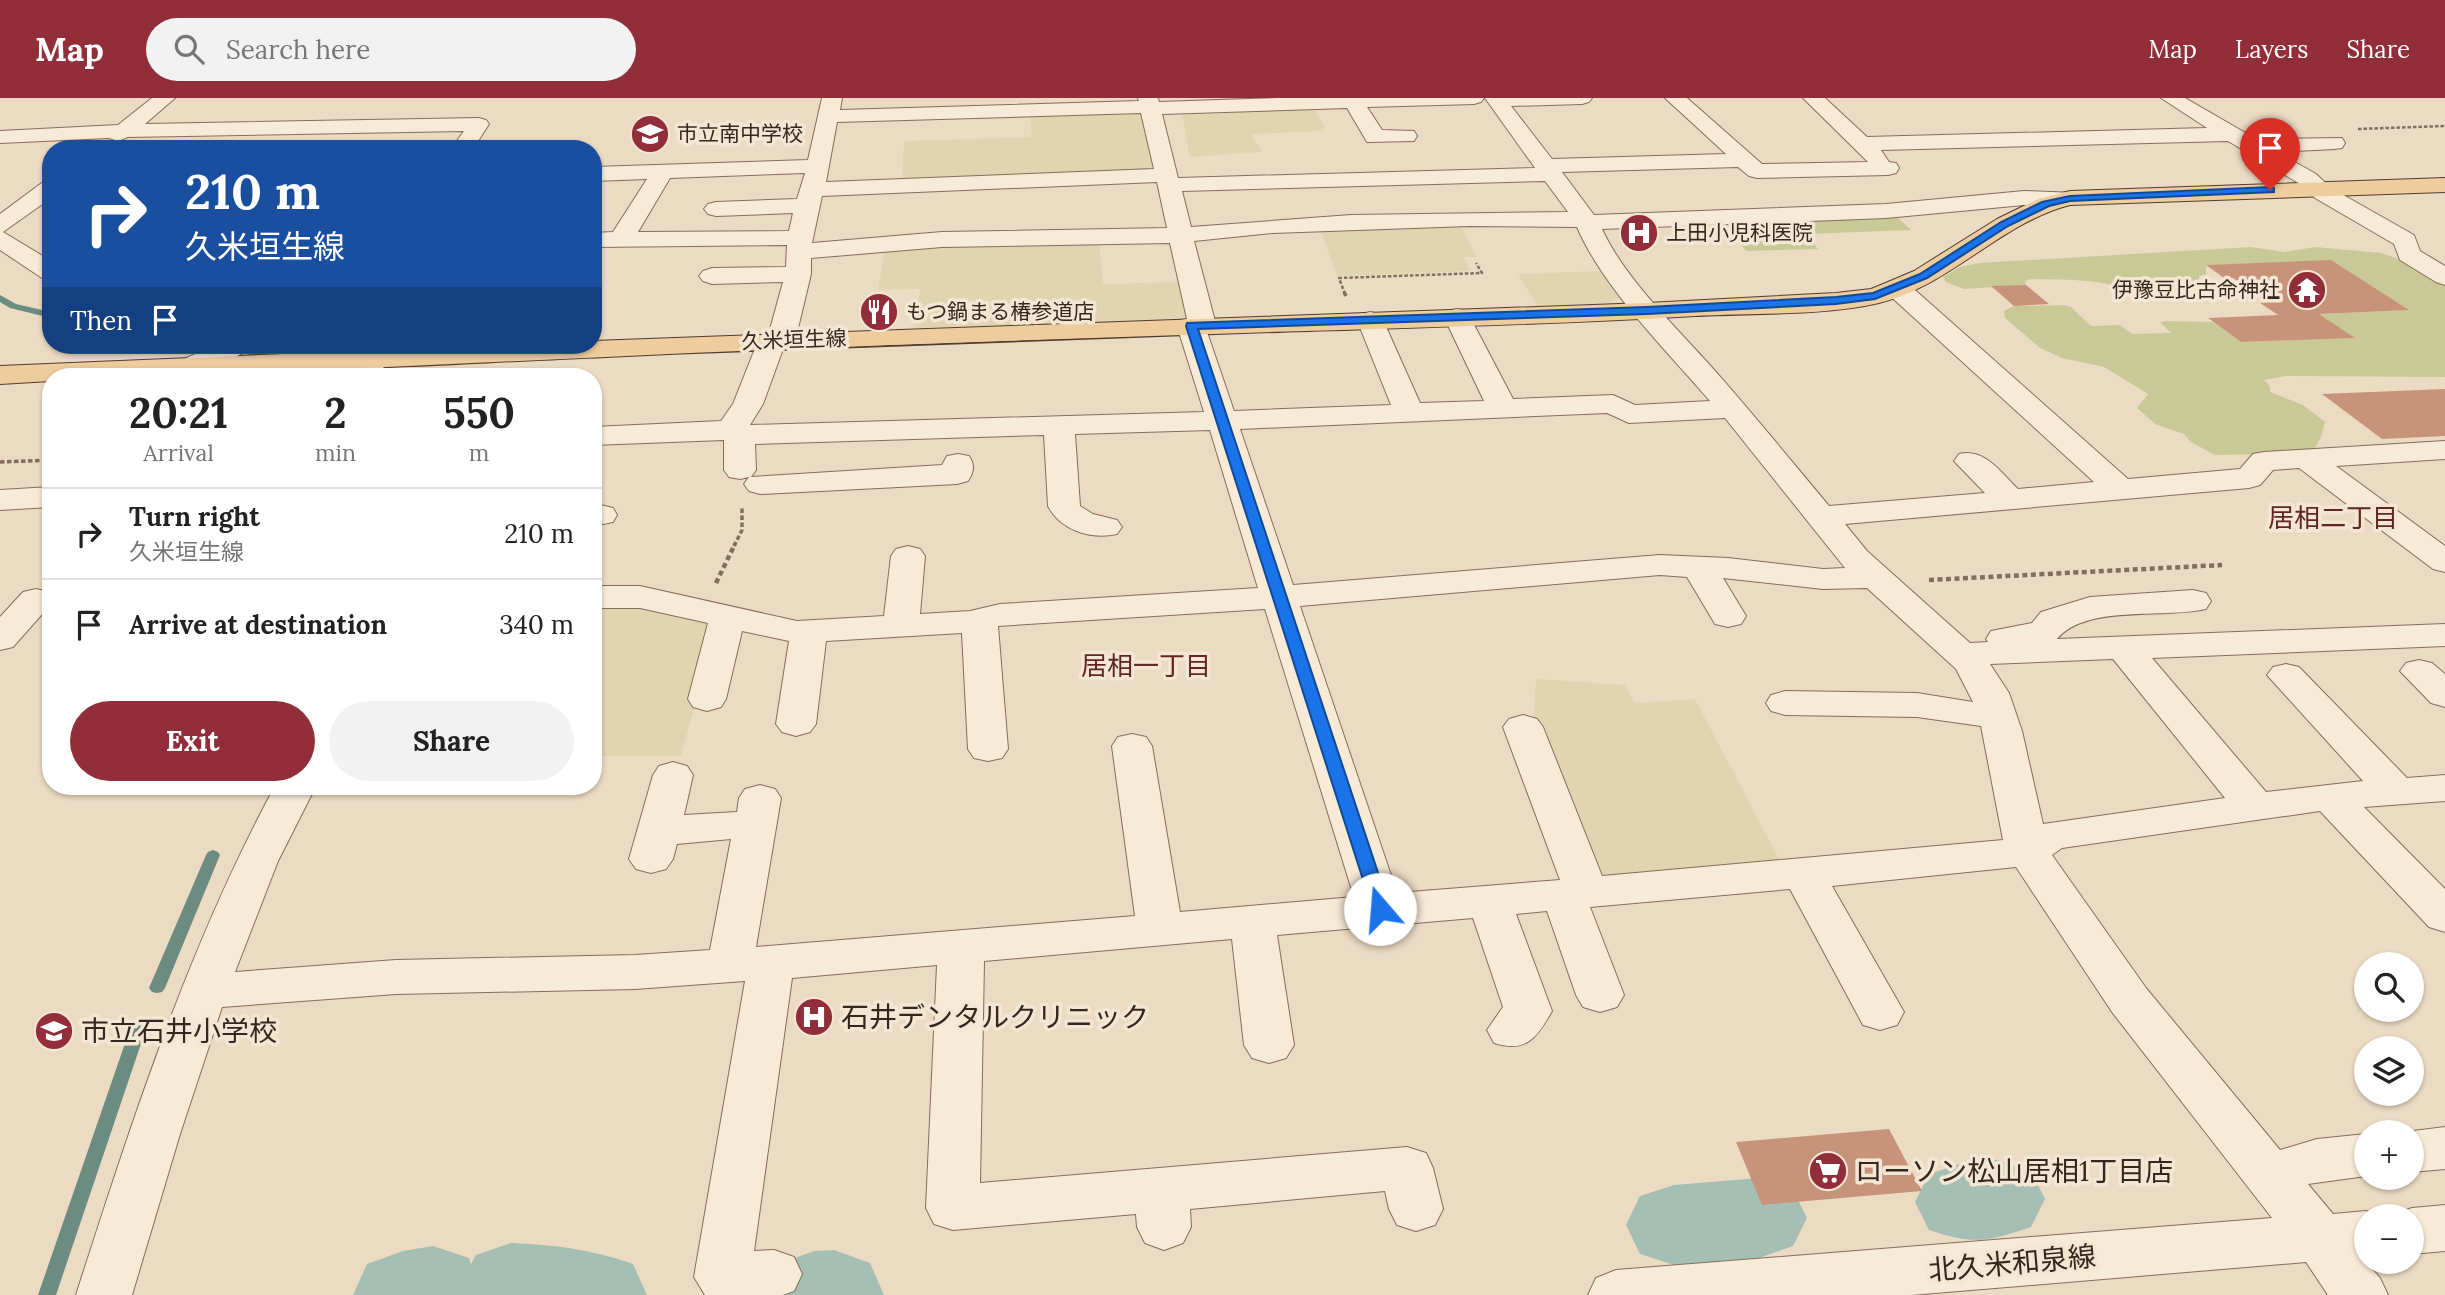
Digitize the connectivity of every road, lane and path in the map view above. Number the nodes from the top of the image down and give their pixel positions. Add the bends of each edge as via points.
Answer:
1 (165, 98) edge
2 (1582, 98) edge
3 (1675, 98) edge
4 (1813, 98) edge
5 (2171, 98) edge
6 (1401, 99) edge
7 (1489, 99) edge
8 (1228, 102) edge
9 (1354, 102) junction
10 (1316, 103) junction
11 (1069, 104) edge
12 (1149, 104) edge
13 (929, 106) edge
14 (831, 107) edge
15 (1328, 123) dead end
16 (123, 131) junction
17 (1406, 136) dead end
18 (0, 137) edge
19 (112, 140) edge
20 (468, 140) edge
21 (2242, 140) junction
22 (2334, 143) dead end
23 (1860, 144) junction
24 (1743, 160) junction
25 (1888, 168) junction
26 (1547, 170) junction
27 (662, 172) junction
28 (602, 174) edge
29 (1168, 180) junction
30 (2445, 184) edge
31 (812, 187) junction
32 (2319, 188) junction
33 (42, 197) edge
34 (2070, 198) junction
35 (1934, 206) junction
36 (716, 209) dead end
37 (1587, 221) junction
38 (0, 226) edge
39 (1178, 235) junction
40 (0, 239) edge
41 (602, 240) edge
42 (621, 240) junction
43 (2445, 253) edge
44 (800, 254) junction
45 (2409, 255) junction
46 (1476, 263) dead end
47 (42, 267) edge
48 (712, 276) dead end
49 (2445, 278) edge
50 (1897, 288) junction
51 (1647, 311) junction
52 (1457, 317) junction
53 (1363, 320) junction
54 (1196, 325) junction
55 (776, 341) junction
56 (602, 352) edge
57 (219, 354) edge
58 (335, 354) edge
59 (572, 354) edge
60 (369, 367) edge
61 (193, 368) edge
62 (324, 368) edge
63 (42, 374) edge
64 (0, 375) edge
65 (1503, 409) junction
66 (1733, 409) junction
67 (1409, 413) junction
68 (1222, 421) junction
69 (1059, 426) junction
70 (744, 434) junction
71 (602, 436) edge
72 (2445, 450) edge
73 (2305, 457) junction
74 (42, 460) edge
75 (1970, 461) dead end
76 (0, 462) edge
77 (958, 463) dead end
78 (753, 483) junction
79 (2119, 488) junction
80 (42, 498) edge
81 (0, 500) edge
82 (2011, 500) junction
83 (1822, 516) junction
84 (1105, 527) dead end
85 (908, 556) dead end
86 (2445, 562) edge
87 (2222, 565) dead end
88 (1698, 566) junction
89 (1877, 580) junction
90 (602, 597) edge
91 (1278, 597) junction
92 (42, 600) edge
93 (0, 601) edge
94 (42, 601) edge
95 (2193, 601) dead end
96 (709, 614) junction
97 (1728, 616) dead end
98 (979, 620) junction
99 (901, 626) junction
100 (809, 632) junction
101 (2445, 635) edge
102 (0, 639) edge
103 (2123, 647) junction
104 (1958, 649) junction
105 (2286, 675) dead end
106 (707, 699) dead end
107 (1785, 703) dead end
108 (1997, 717) junction
109 (796, 724) dead end
110 (1523, 727) dead end
111 (1132, 746) dead end
112 (988, 749) dead end
113 (673, 775) dead end
114 (2445, 788) edge
115 (2396, 791) junction
116 (290, 795) edge
117 (2330, 796) junction
118 (2254, 805) junction
119 (2027, 850) junction
120 (1803, 873) junction
121 (1574, 893) junction
122 (1489, 900) junction
123 (1380, 909) junction
124 (2445, 916) edge
125 (1252, 921) junction
126 (1160, 930) junction
127 (961, 947) junction
128 (750, 964) junction
129 (204, 991) junction
130 (1600, 995) dead end
131 (1880, 1012) dead end
132 (1511, 1030) dead end
133 (1269, 1045) dead end
134 (2445, 1148) edge
135 (2424, 1150) edge
136 (2354, 1156) edge
137 (2269, 1175) junction
138 (1416, 1209) dead end
139 (2445, 1228) edge
140 (2424, 1230) edge
141 (2343, 1236) edge
142 (774, 1274) dead end
143 (104, 1295) edge
144 (1616, 1295) edge
145 (2360, 1295) edge

1 - 16 street
2 - 7 street
3 - 24 street
4 - 23 street
5 - 21 street
6 - 7 street
6 - 9 street
7 - 26 street
8 - 10 street
8 - 12 street
9 - 10 street
9 - 17 street via 1375,137
10 - 15 street
11 - 12 street
11 - 13 street
12 - 29 street
13 - 14 street
14 - 31 street
16 - 18 street
16 - 19 street
16 - 20 street via 472,114 479,124
21 - 22 street
21 - 23 street
21 - 32 street
23 - 25 street
24 - 25 street via 1757,171
24 - 26 street
25 - 35 street
26 - 29 street
26 - 37 street
27 - 28 street
27 - 31 street
27 - 42 street
29 - 31 street via 921,195
29 - 39 street
30 - 32 main road, 久米垣生線
31 - 36 street
31 - 44 street
32 - 34 main road, 久米垣生線
32 - 45 street via 2405,240
33 - 38 street
34 - 35 street
34 - 50 main road, 久米垣生線 via 2005,224
35 - 37 street
37 - 39 street via 1490,218 1329,223
37 - 51 street via 1598,247
39 - 44 street via 880,242
39 - 54 street
40 - 47 street
41 - 42 street
42 - 44 street
43 - 45 street
44 - 48 street
44 - 55 street
45 - 49 street
46 - 53 path via 1482,273 1339,278
50 - 51 main road, 久米垣生線 via 1836,301
50 - 79 street
51 - 52 main road, 久米垣生線
51 - 66 street
52 - 53 main road, 久米垣生線
52 - 65 street
53 - 54 main road, 久米垣生線
53 - 67 street
54 - 55 main road, 久米垣生線
54 - 68 street
55 - 56 main road, 久米垣生線
55 - 70 street via 736,422
57 - 61 street
58 - 60 street
59 - 60 main road, 久米垣生線
60 - 62 main road, 久米垣生線
63 - 64 main road, 久米垣生線
65 - 66 street via 1613,404 1629,414
65 - 67 street
66 - 83 street
67 - 68 street
68 - 69 street
68 - 91 street
69 - 70 street
69 - 84 street via 1068,515
70 - 71 street
70 - 78 street
72 - 73 street
73 - 79 street via 2264,461 2249,478
73 - 86 street
74 - 76 path
75 - 82 street
77 - 78 street via 957,474
78 - 96 path via 742,530 715,586
79 - 82 street
80 - 81 street
82 - 83 street
83 - 89 street
85 - 99 street
87 - 89 path
88 - 89 street
88 - 91 street via 1628,567
88 - 97 street
89 - 104 street
90 - 96 street via 640,597
91 - 98 street
91 - 123 street
92 - 93 street
94 - 102 street
95 - 104 street via 2090,608 2054,620 2044,632
96 - 100 street
96 - 106 street
98 - 99 street
98 - 112 street
99 - 100 street
100 - 109 street
101 - 103 street
103 - 104 street
103 - 118 street
104 - 108 street via 1990,693
105 - 115 street
107 - 108 street via 1844,714 1917,705
108 - 119 street
110 - 121 street
111 - 126 street
113 - 128 street via 655,845 757,811
114 - 115 street
115 - 117 street
116 - 129 street via 252,870
117 - 118 street
117 - 124 street
118 - 119 street via 2051,836
119 - 120 street
119 - 137 street via 2129,1000
120 - 121 street
120 - 131 street
121 - 122 street
121 - 130 street
122 - 123 street
122 - 132 street via 1528,1011
123 - 125 street
125 - 126 street
125 - 133 street
126 - 127 street
127 - 128 street
127 - 138 street via 953,1208 1162,1209 1407,1168
128 - 129 street via 635,972 396,977
128 - 142 street via 722,1277
129 - 143 street
134 - 135 street
136 - 137 street via 2317,1160
137 - 141 street
139 - 140 street
141 - 144 street, 北久米和泉線
141 - 145 street

